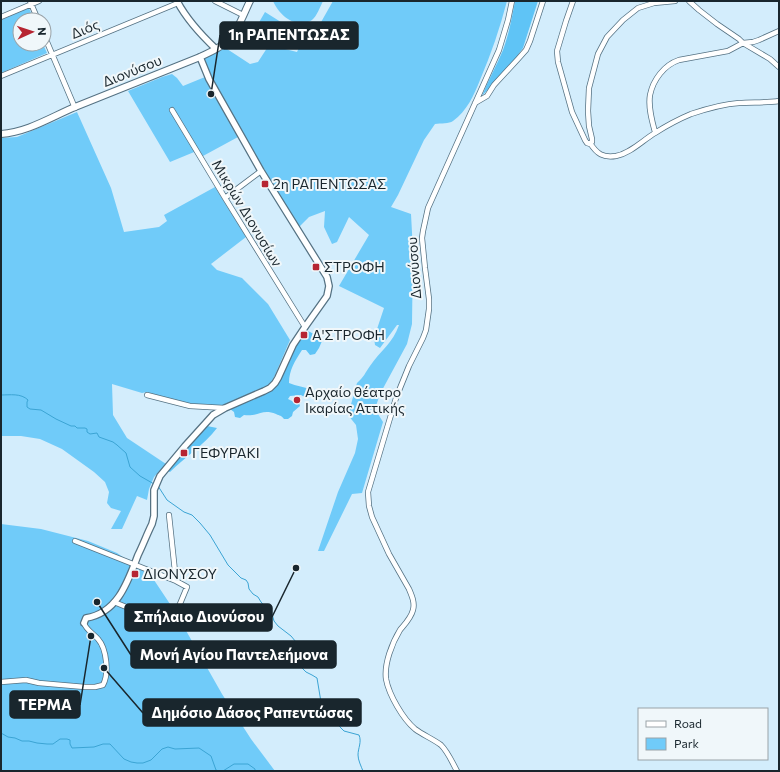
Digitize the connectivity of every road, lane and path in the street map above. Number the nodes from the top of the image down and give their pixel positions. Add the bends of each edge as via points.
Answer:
1 (39, 1) edge
2 (214, 1) edge
3 (250, 1) edge
4 (512, 1) edge
5 (543, 1) edge
6 (573, 1) edge
7 (675, 1) edge
8 (689, 1) edge
9 (178, 2) edge
10 (31, 3) edge
11 (244, 15) junction
12 (1, 17) edge
13 (779, 31) edge
14 (743, 43) junction
15 (216, 49) junction
16 (51, 52) edge
17 (52, 55) junction
18 (200, 57) junction
19 (779, 67) edge
20 (1, 76) edge
21 (779, 102) edge
22 (475, 103) junction
23 (75, 108) junction
24 (172, 110) dead end
25 (655, 132) junction
26 (1, 134) edge
27 (590, 143) junction
28 (261, 171) junction
29 (225, 198) junction
30 (304, 327) junction
31 (147, 395) dead end
32 (225, 408) junction
33 (169, 514) dead end
34 (75, 541) dead end
35 (135, 564) junction
36 (176, 581) junction
37 (114, 602) junction
38 (84, 623) joint
39 (1, 682) edge
40 (457, 771) edge

1 - 10 street
2 - 11 street
3 - 11 main road, Διονύσου
4 - 22 street, Διονύσου via 499,50
5 - 22 street via 526,50 487,96
6 - 27 street via 557,51 558,62 572,112 585,140
7 - 27 street via 638,8 607,37 598,54 589,88 588,111 592,139
8 - 14 street
9 - 15 street via 191,24
9 - 17 street, Διός
10 - 12 street
11 - 15 main road, Διονύσου via 229,39
13 - 14 street via 753,42
14 - 19 street
14 - 25 street via 728,51 674,62 657,77 650,96 650,112
15 - 18 main road, Διονύσου
16 - 17 street
17 - 20 street, Διός
17 - 23 street
18 - 23 main road, Διονύσου
18 - 28 street via 209,79
21 - 25 street via 721,106 691,114
22 - 40 street, Διονύσου via 428,208 422,238 429,299 426,330 396,398 368,492 372,517 409,589 414,604 412,614 388,658 386,678 390,691 414,728 441,745
23 - 26 main road, Διονύσου via 28,128
24 - 29 street, Μικρών Διονυσίων
25 - 27 street via 629,151 618,155 607,156 598,153
28 - 29 street
28 - 30 street via 328,280 327,296
29 - 30 street, Μικρών Διονυσίων
30 - 32 street via 273,385
31 - 32 street via 190,406
32 - 35 street via 210,419 158,479 154,490 153,518
33 - 36 street
34 - 35 street
35 - 36 street
35 - 37 street via 126,586
36 - 37 street via 187,587 172,624
37 - 38 street via 98,615 86,618
38 - 39 street via 99,640 104,651 106,669 102,685 84,687 26,680

